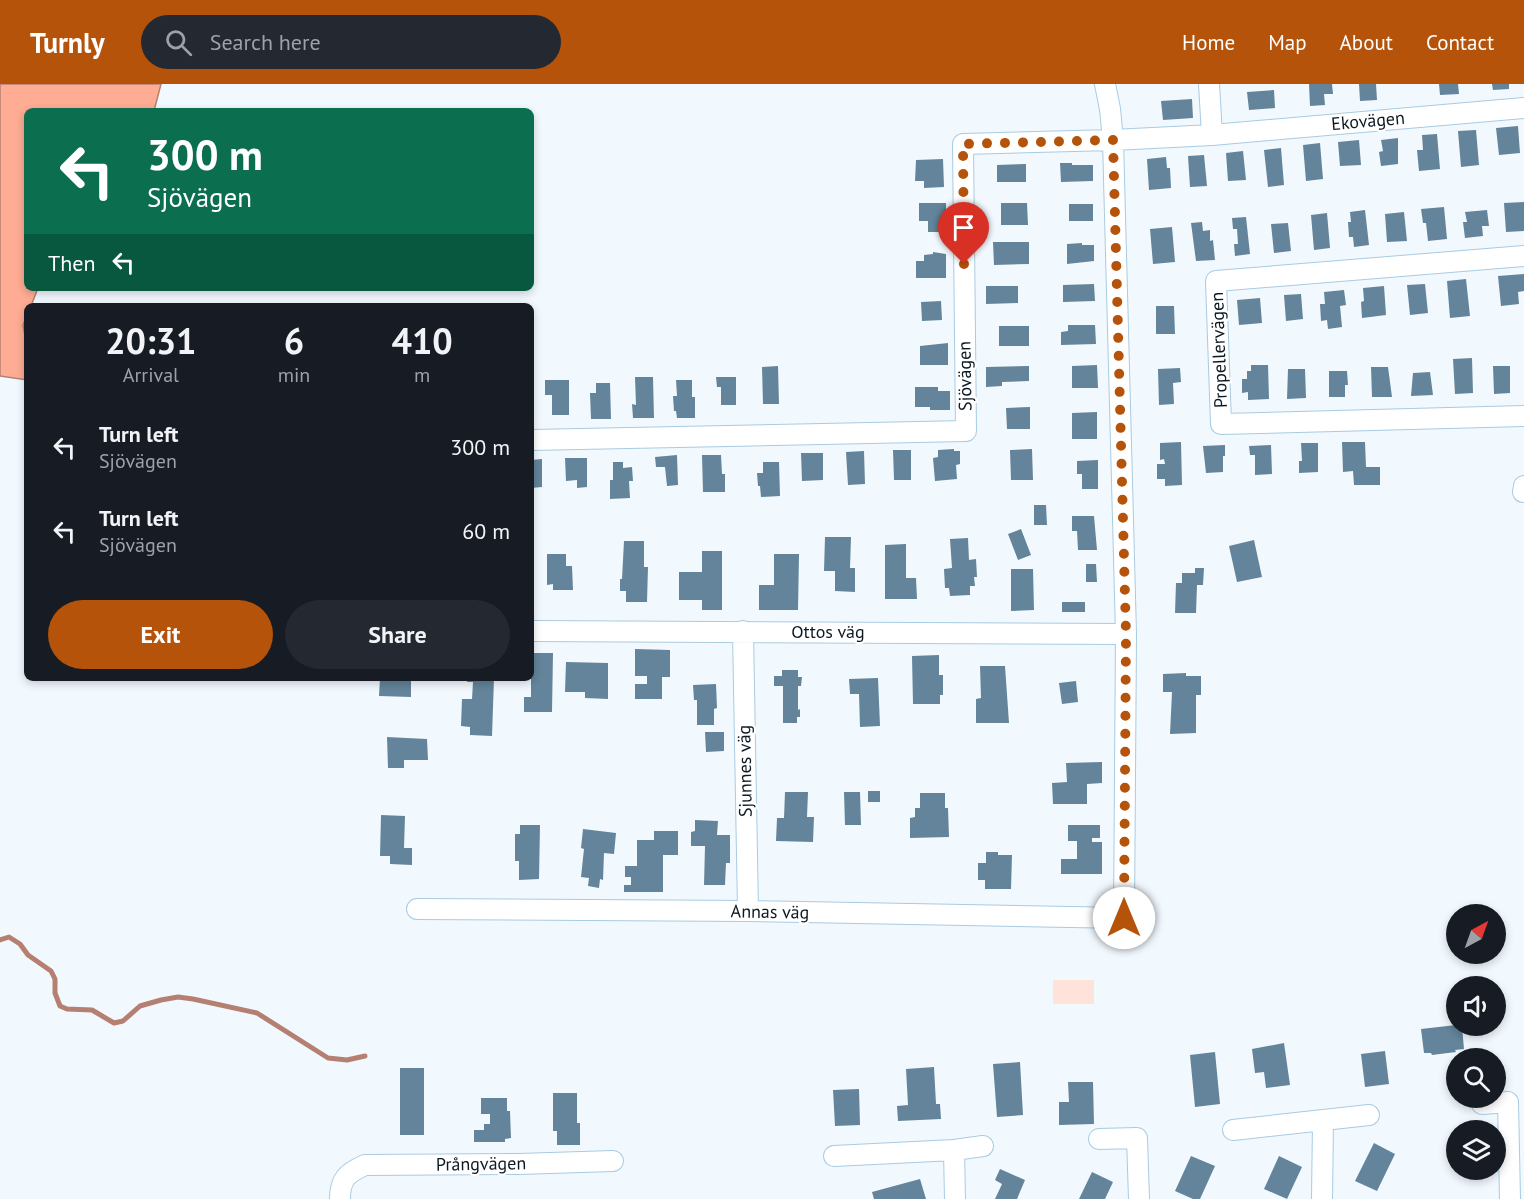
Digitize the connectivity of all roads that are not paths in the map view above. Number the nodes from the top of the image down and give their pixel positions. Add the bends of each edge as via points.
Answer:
1 (1105, 84) edge
2 (1209, 84) edge
3 (1524, 108) edge
4 (1212, 135) junction
5 (1113, 140) junction
6 (1524, 256) edge
7 (1524, 416) edge
8 (534, 440) edge
9 (1524, 486) edge
10 (1523, 492) edge
11 (534, 631) edge
12 (743, 631) junction
13 (1126, 634) junction
14 (417, 909) dead end
15 (748, 911) junction
16 (1506, 1102) edge
17 (1369, 1115) dead end
18 (1323, 1120) junction
19 (1233, 1130) dead end
20 (1099, 1139) dead end
21 (983, 1146) dead end
22 (954, 1149) junction
23 (834, 1156) dead end
24 (613, 1161) dead end
25 (340, 1199) edge
26 (955, 1199) edge
27 (1138, 1199) edge
28 (1322, 1199) edge
29 (1510, 1199) edge

1 - 5 street
2 - 4 street
3 - 4 street, Ekovägen
4 - 5 street, Ekovägen
5 - 8 street, Sjövägen via 963,144 966,431
5 - 13 street
6 - 7 street, Propellervägen via 1216,281 1221,424
9 - 10 street
11 - 12 street, Ottos väg
12 - 13 street, Ottos väg
12 - 15 street, Sjunnes väg
13 - 15 street, Annas väg via 1124,918
14 - 15 street, Annas väg
16 - 29 street
17 - 18 street
18 - 19 street
18 - 28 street
20 - 27 street via 1137,1138
21 - 22 street
22 - 23 street
22 - 26 street
24 - 25 street, Prångvägen via 365,1165 351,1172 340,1185

